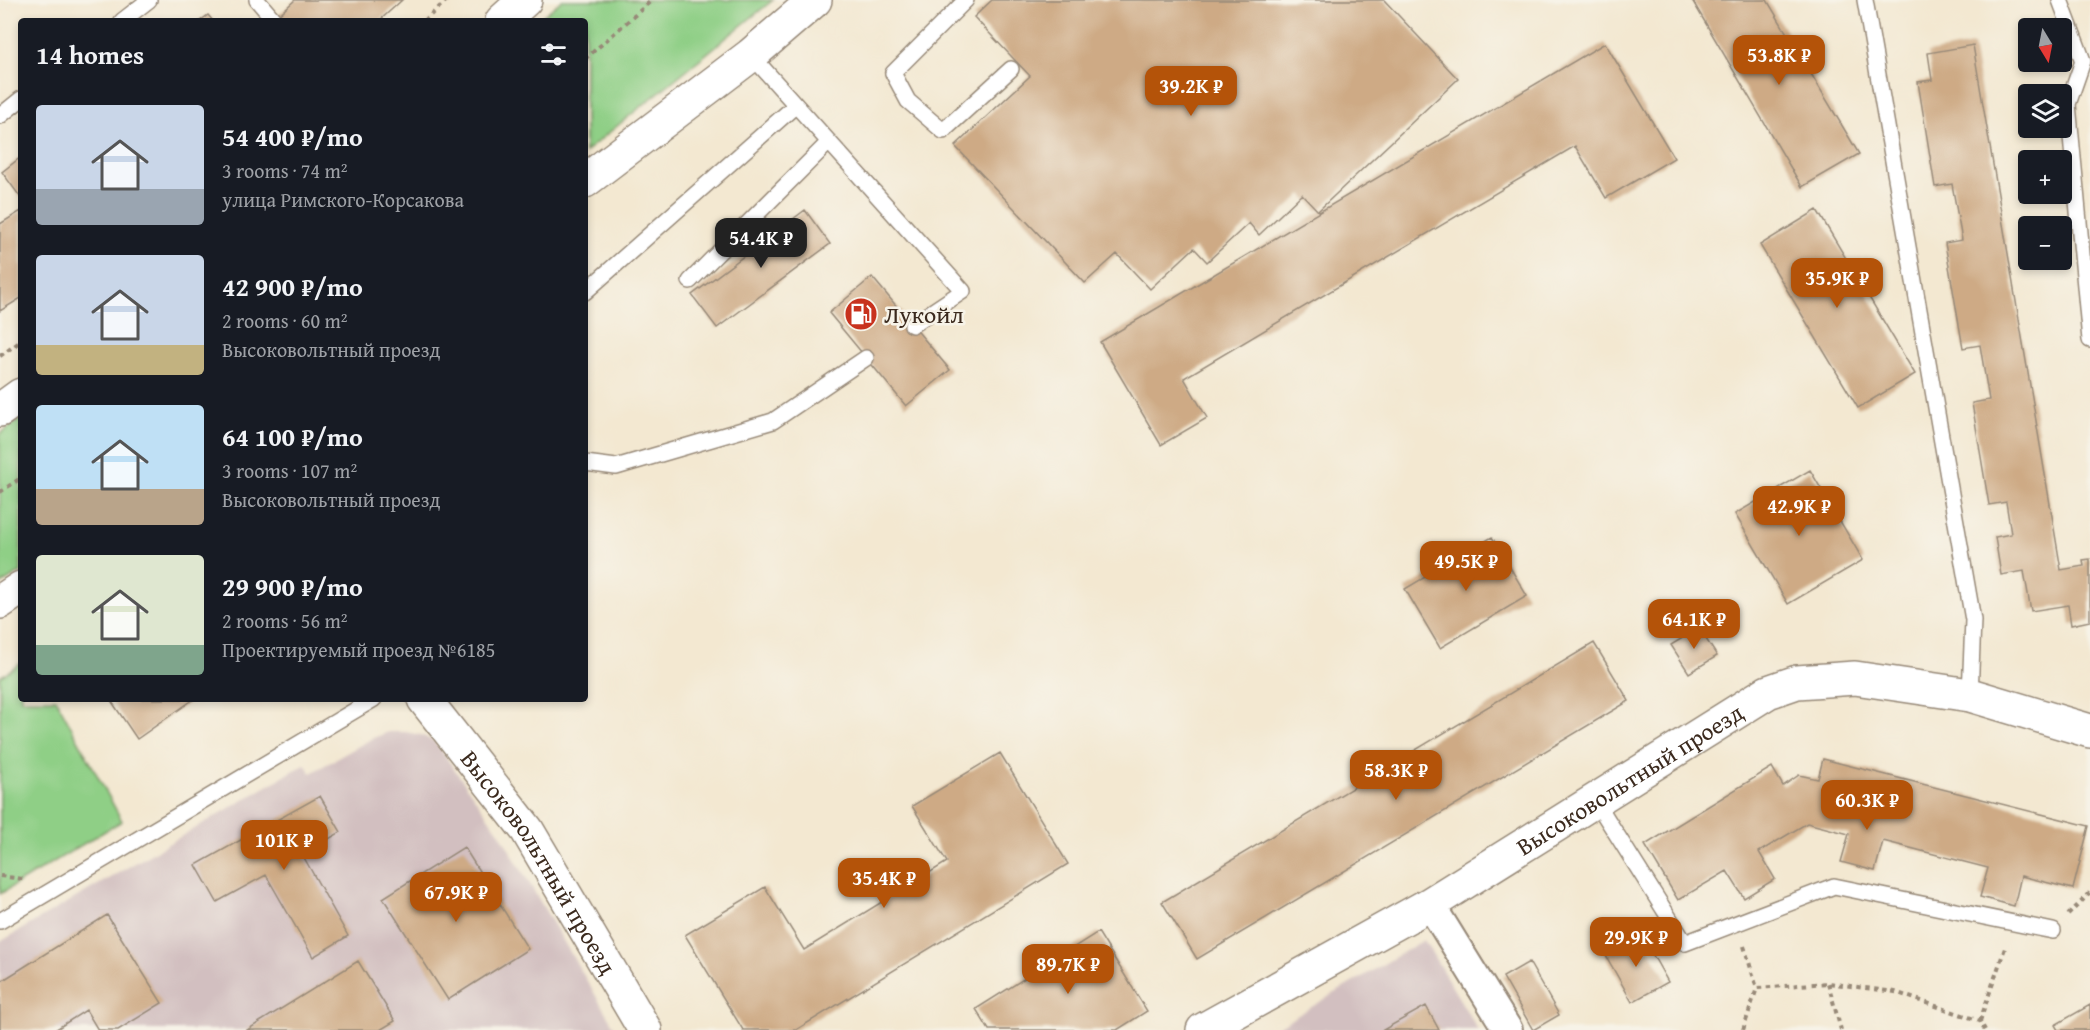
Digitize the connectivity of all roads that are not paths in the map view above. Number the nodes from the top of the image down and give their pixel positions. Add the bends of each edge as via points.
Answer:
1 (149, 0) edge
2 (257, 0) edge
3 (525, 0) edge
4 (815, 0) edge
5 (966, 0) edge
6 (1865, 0) edge
7 (2060, 0) edge
8 (126, 18) edge
9 (271, 18) edge
10 (505, 18) edge
11 (751, 55) junction
12 (1011, 69) dead end
13 (18, 101) edge
14 (796, 105) junction
15 (0, 116) edge
16 (829, 142) junction
17 (588, 179) edge
18 (690, 281) dead end
19 (588, 289) edge
20 (912, 325) dead end
21 (2090, 340) edge
22 (866, 357) dead end
23 (18, 397) edge
24 (0, 410) edge
25 (588, 463) edge
26 (18, 590) edge
27 (0, 602) edge
28 (1970, 695) junction
29 (369, 702) edge
30 (426, 702) edge
31 (2090, 731) edge
32 (1595, 800) junction
33 (1430, 904) junction
34 (0, 921) edge
35 (2053, 931) dead end
36 (645, 1030) edge
37 (1203, 1030) edge
38 (1508, 1030) edge

1 - 8 lane
2 - 9 lane
3 - 10 street
4 - 11 street
5 - 12 lane via 893,73 908,101 943,130
6 - 28 lane via 1974,620
7 - 21 lane via 2083,61 2068,104
11 - 14 lane
11 - 17 street
13 - 15 lane
14 - 16 lane
14 - 19 lane
16 - 18 lane
16 - 20 lane via 963,291
22 - 25 lane via 773,421 616,467
23 - 24 street
26 - 27 street
28 - 31 street, Высоковольтный проезд
28 - 32 street, Высоковольтный проезд via 1855,678 1797,681 1768,692
29 - 34 lane
30 - 36 street, Высоковольтный проезд via 528,830
32 - 33 street, Высоковольтный проезд
32 - 35 lane via 1685,942 1834,886
33 - 37 street, Высоковольтный проезд
33 - 38 street

